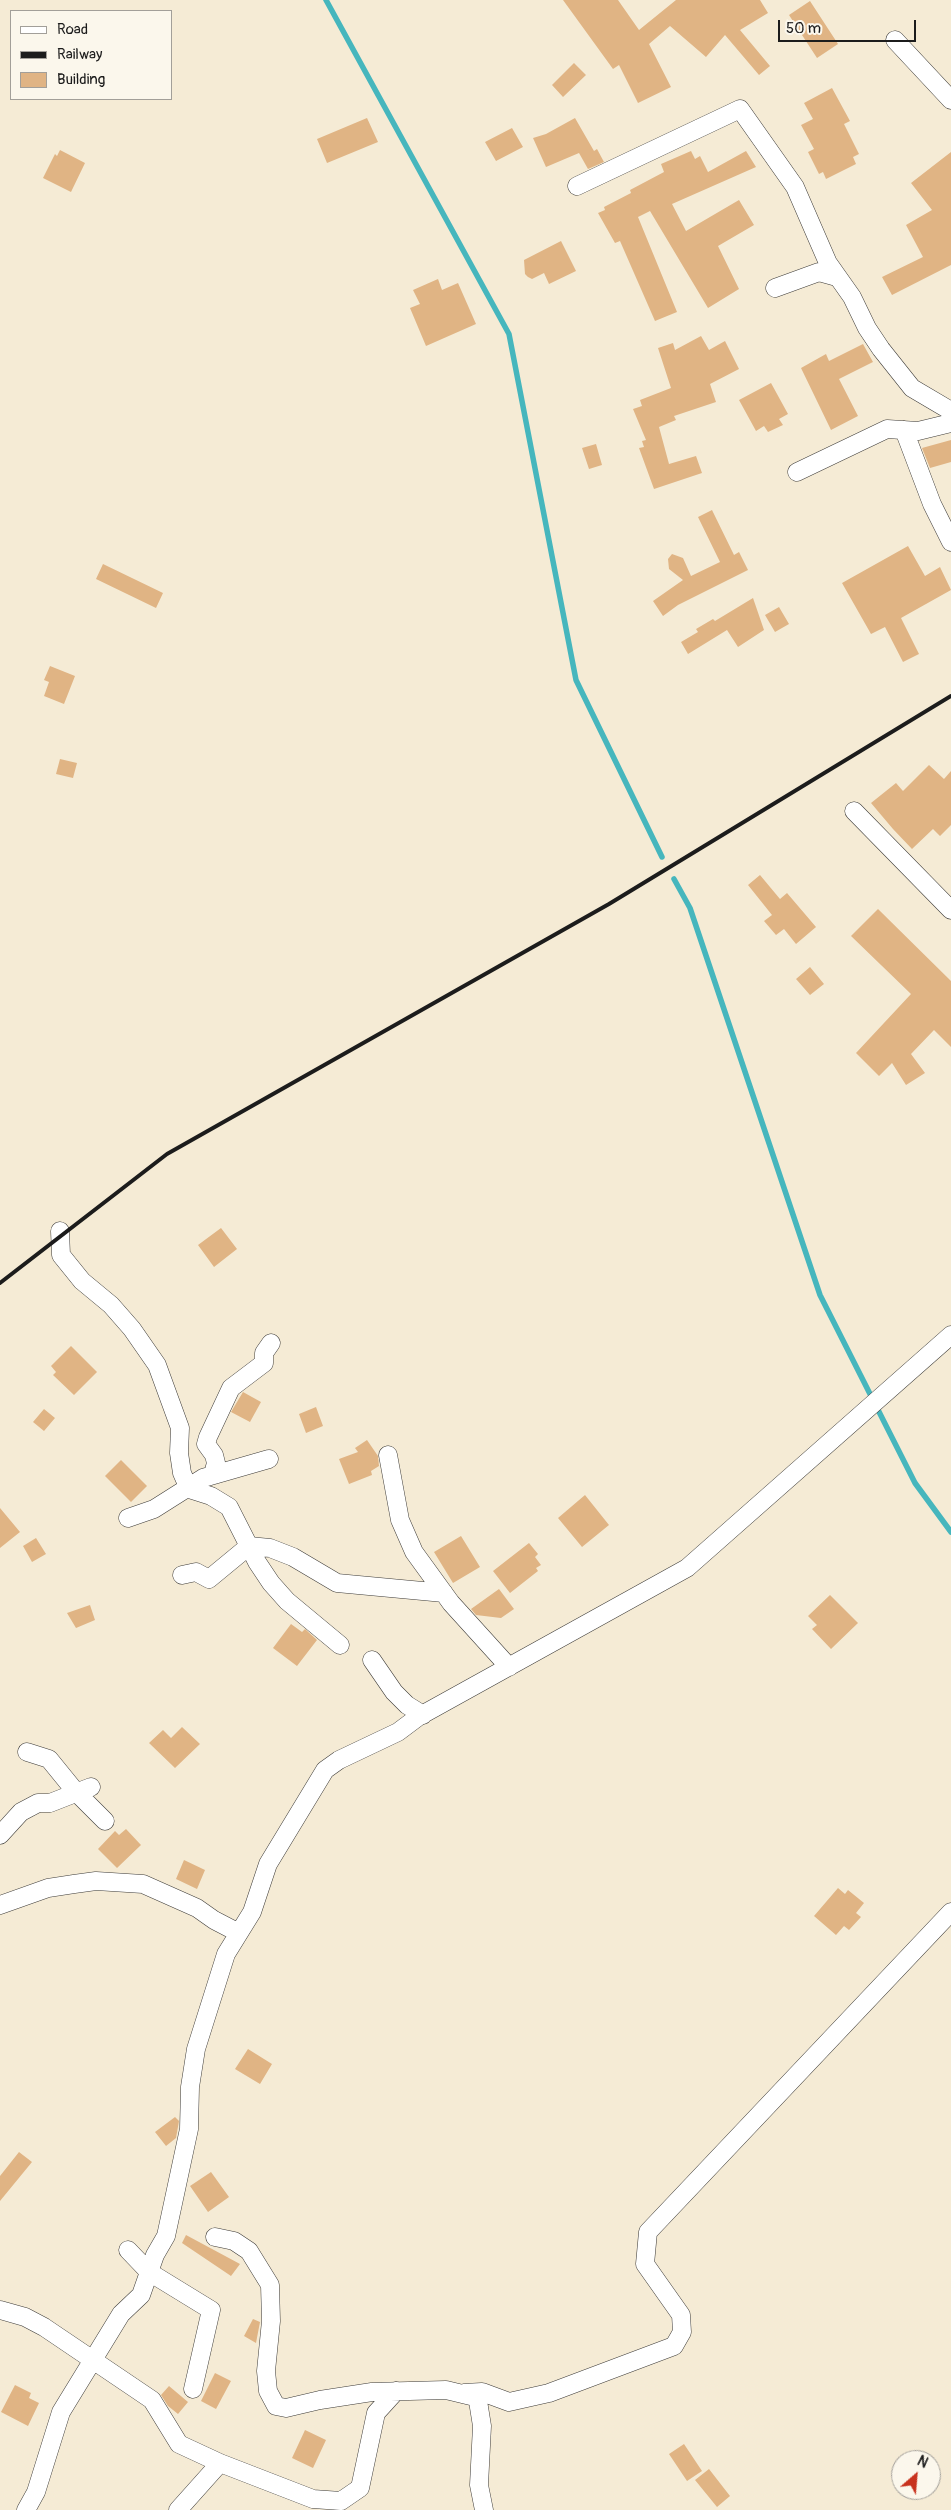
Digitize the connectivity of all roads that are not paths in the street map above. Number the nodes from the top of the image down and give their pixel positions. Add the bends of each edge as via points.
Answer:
1 (895, 40) dead end
2 (951, 100) edge
3 (577, 186) dead end
4 (837, 277) junction
5 (775, 288) dead end
6 (951, 411) edge
7 (951, 423) edge
8 (904, 430) junction
9 (796, 472) dead end
10 (951, 542) edge
11 (854, 811) dead end
12 (951, 910) edge
13 (60, 1231) dead end
14 (951, 1335) edge
15 (271, 1343) dead end
16 (388, 1454) dead end
17 (269, 1459) dead end
18 (213, 1474) junction
19 (189, 1489) junction
20 (128, 1518) dead end
21 (249, 1546) junction
22 (182, 1575) dead end
23 (444, 1593) junction
24 (340, 1645) dead end
25 (372, 1660) dead end
26 (509, 1667) junction
27 (423, 1715) junction
28 (27, 1752) dead end
29 (83, 1789) junction
30 (105, 1821) dead end
31 (0, 1836) edge
32 (0, 1905) edge
33 (951, 1912) edge
34 (239, 1933) junction
35 (215, 2236) dead end
36 (128, 2250) dead end
37 (149, 2272) junction
38 (0, 2310) edge
39 (94, 2361) junction
40 (193, 2389) dead end
41 (396, 2391) junction
42 (464, 2393) junction
43 (220, 2463) junction
44 (26, 2510) edge
45 (178, 2510) edge
46 (484, 2510) edge

1 - 2 street
3 - 4 street via 740,109 795,187
4 - 5 street via 819,272
4 - 6 street via 852,296 867,328 912,388
7 - 8 street via 918,431
8 - 9 street via 887,429
8 - 10 street via 932,504
11 - 12 street
13 - 19 street via 61,1255 82,1281 111,1305 132,1329 157,1365 180,1428 179,1453
14 - 26 street via 687,1568
15 - 18 street via 264,1353 264,1363 231,1388 208,1438 206,1444 216,1463
16 - 23 street via 400,1520 414,1552
17 - 18 street
18 - 19 street
19 - 20 street via 154,1509
19 - 21 street via 211,1496 229,1507
21 - 22 street via 208,1579 196,1572
21 - 23 street via 270,1548 293,1557 337,1583
21 - 24 street via 271,1583 287,1601
23 - 26 street
25 - 27 street via 394,1692
26 - 27 street
27 - 34 street via 398,1732 338,1760 325,1770 268,1864 252,1912
28 - 29 street via 49,1759
29 - 30 street
29 - 31 street via 50,1803 38,1803 21,1812
32 - 34 street via 48,1888 74,1884 96,1881 143,1884 174,1896
33 - 42 street via 648,2232 645,2264 681,2315 682,2332 674,2346 541,2394 509,2402 482,2392
34 - 37 street via 226,1954 196,2049 184,2157 166,2236
35 - 41 street via 234,2241 249,2251 270,2285 271,2321 266,2372 268,2391 276,2406 286,2408 320,2400
36 - 37 street
37 - 39 street via 141,2295 121,2314
37 - 40 street via 211,2310
38 - 39 street via 44,2326
39 - 43 street via 152,2400 179,2444
39 - 44 street via 61,2412 36,2492
41 - 42 street
41 - 43 street via 376,2412 360,2488 341,2501 313,2499
42 - 46 street via 478,2401 482,2426 479,2485
43 - 45 street

